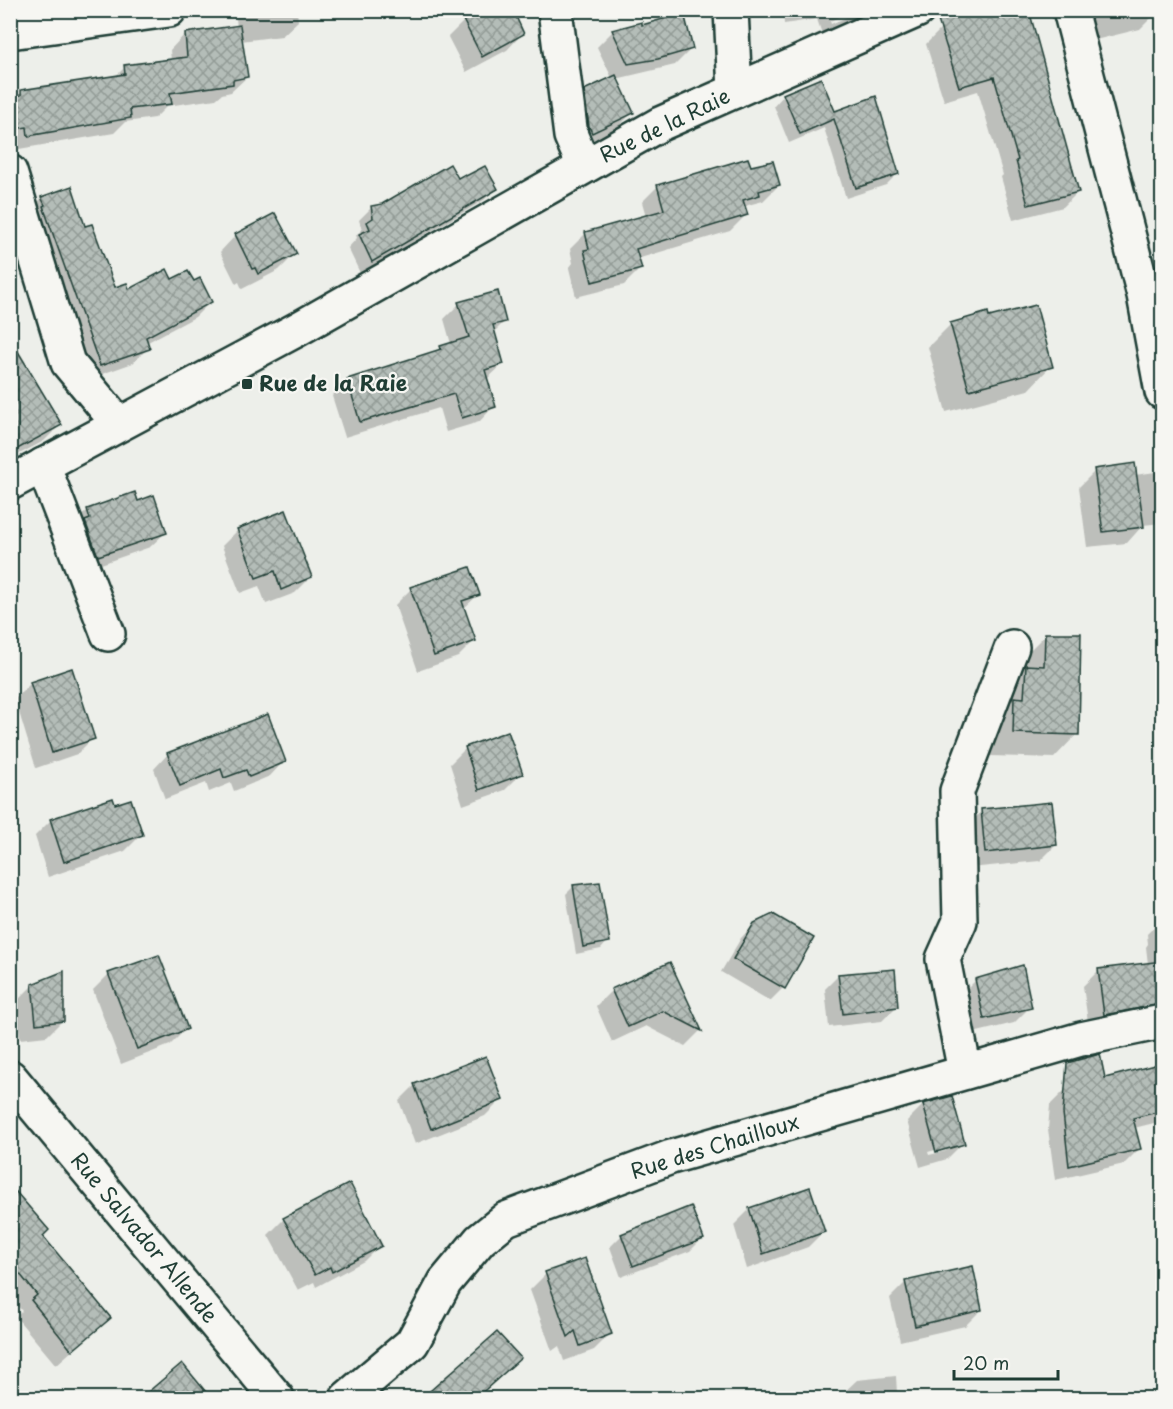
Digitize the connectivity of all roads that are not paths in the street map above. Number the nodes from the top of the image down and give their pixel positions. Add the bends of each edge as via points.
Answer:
1 (169, 10) edge
2 (555, 10) edge
3 (731, 10) edge
4 (918, 10) edge
5 (1070, 10) edge
6 (10, 32) edge
7 (735, 91) junction
8 (585, 166) junction
9 (10, 172) edge
10 (1162, 392) edge
11 (118, 423) junction
12 (43, 465) junction
13 (10, 483) edge
14 (108, 634) dead end
15 (1012, 647) dead end
16 (1162, 1022) edge
17 (965, 1072) junction
18 (10, 1077) edge
19 (278, 1398) edge
20 (347, 1398) edge

1 - 6 street
2 - 8 street via 571,136
3 - 7 street
4 - 7 street, Rue de la Raie
5 - 10 street via 1144,295
7 - 8 street, Rue de la Raie via 660,124
8 - 11 street, Rue de la Raie via 298,329
9 - 11 street via 68,363
11 - 12 street, Rue de la Raie
12 - 13 street, Rue de la Raie
12 - 14 street
15 - 17 street via 957,791 960,921 943,959
16 - 17 street, Rue des Chailloux via 1081,1039
17 - 20 street, Rue des Chailloux via 671,1157 506,1219 480,1240 444,1282 412,1343
18 - 19 street, Rue Salvador Allende

